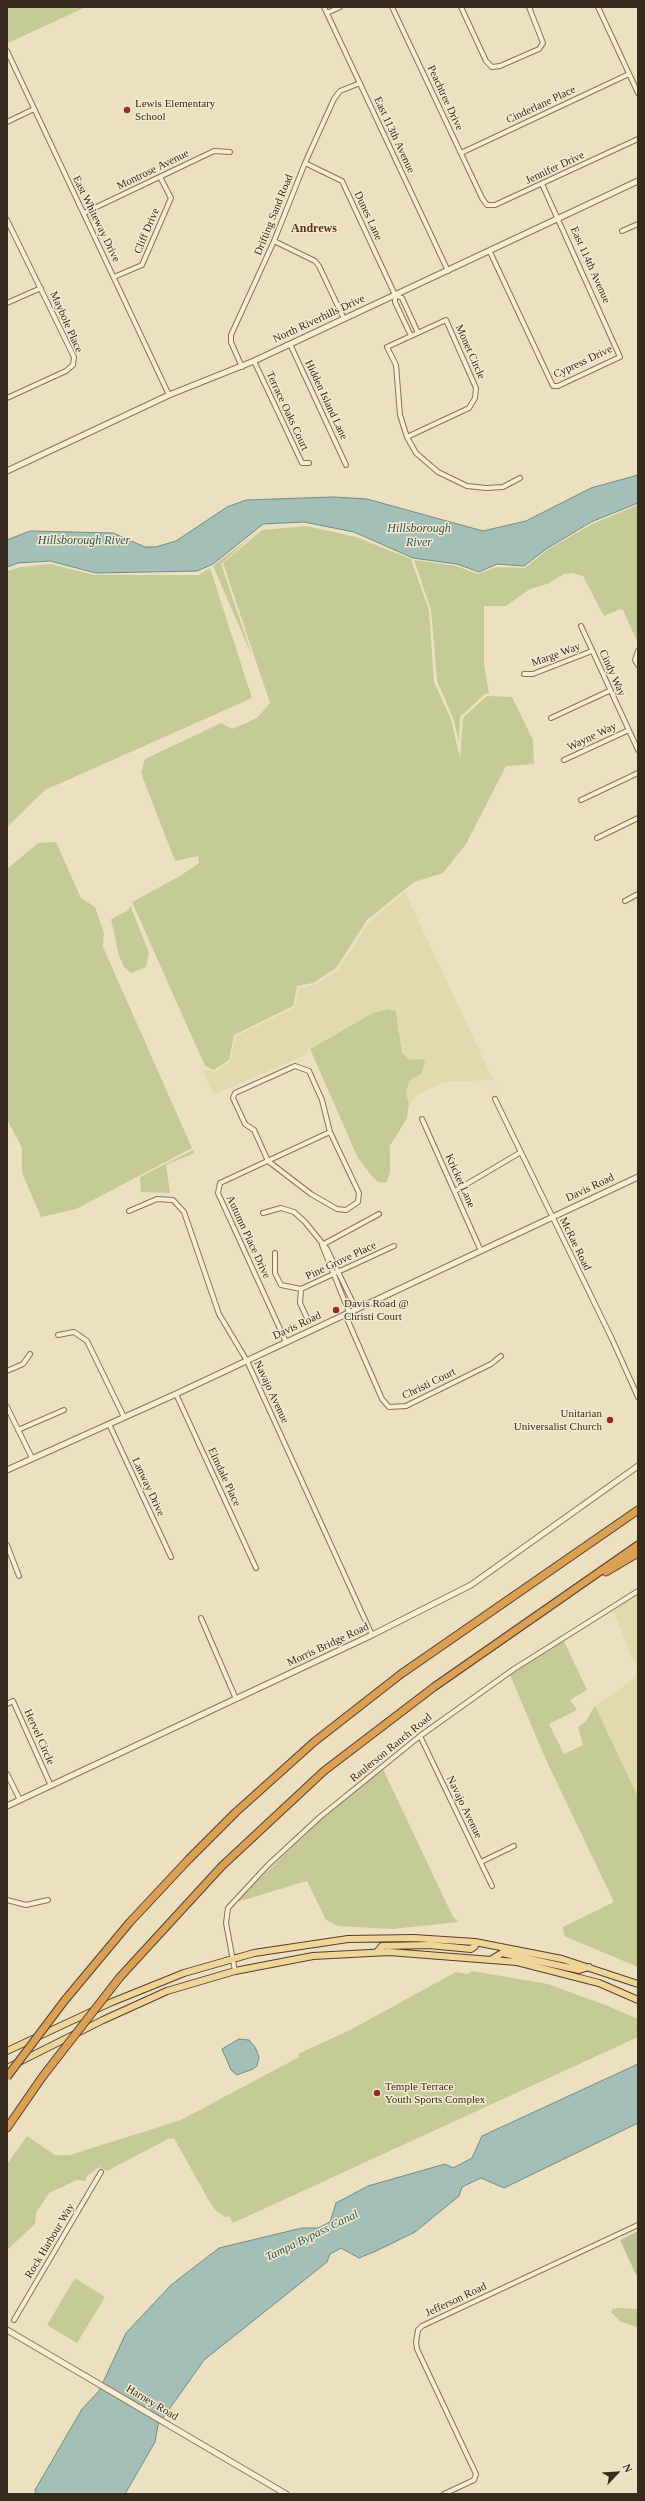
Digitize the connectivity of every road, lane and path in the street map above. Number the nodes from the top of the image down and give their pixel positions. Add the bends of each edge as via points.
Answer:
1 (324, 7) edge
2 (340, 7) edge
3 (392, 7) edge
4 (461, 7) edge
5 (529, 7) edge
6 (598, 7) edge
7 (327, 13) junction
8 (7, 51) edge
9 (629, 74) junction
10 (360, 82) junction
11 (638, 93) edge
12 (34, 109) junction
13 (7, 122) edge
14 (638, 139) edge
15 (230, 152) dead end
16 (461, 153) junction
17 (305, 163) junction
18 (160, 177) junction
19 (638, 181) edge
20 (542, 184) junction
21 (482, 198) joint
22 (84, 213) junction
23 (558, 218) junction
24 (7, 220) edge
25 (638, 224) edge
26 (622, 231) dead end
27 (274, 241) junction
28 (490, 252) junction
29 (448, 271) junction
30 (114, 277) junction
31 (41, 288) junction
32 (395, 296) junction
33 (7, 303) edge
34 (344, 319) junction
35 (418, 333) junction
36 (411, 336) junction
37 (290, 344) junction
38 (620, 354) joint
39 (254, 361) junction
40 (242, 367) junction
41 (169, 394) junction
42 (7, 398) edge
43 (407, 437) junction
44 (309, 463) dead end
45 (346, 464) dead end
46 (7, 471) edge
47 (520, 478) dead end
48 (581, 626) dead end
49 (592, 651) junction
50 (638, 651) edge
51 (638, 665) edge
52 (524, 674) dead end
53 (609, 691) junction
54 (551, 718) dead end
55 (629, 730) junction
56 (638, 750) edge
57 (564, 760) dead end
58 (638, 773) edge
59 (581, 800) dead end
60 (638, 818) edge
61 (597, 838) dead end
62 (638, 894) edge
63 (625, 900) dead end
64 (495, 1099) dead end
65 (422, 1119) dead end
66 (330, 1132) junction
67 (521, 1152) junction
68 (268, 1160) junction
69 (638, 1177) edge
70 (455, 1191) junction
71 (129, 1211) dead end
72 (263, 1213) dead end
73 (378, 1214) dead end
74 (552, 1217) junction
75 (322, 1245) junction
76 (394, 1246) dead end
77 (481, 1251) junction
78 (275, 1253) dead end
79 (339, 1273) junction
80 (333, 1276) junction
81 (301, 1290) junction
82 (356, 1309) junction
83 (347, 1313) junction
84 (307, 1318) dead end
85 (58, 1335) dead end
86 (286, 1342) junction
87 (30, 1354) dead end
88 (501, 1356) dead end
89 (247, 1361) junction
90 (7, 1371) edge
91 (176, 1394) junction
92 (638, 1397) edge
93 (7, 1406) edge
94 (64, 1410) dead end
95 (124, 1417) junction
96 (110, 1424) junction
97 (18, 1430) junction
98 (32, 1458) junction
99 (638, 1466) edge
100 (7, 1470) edge
101 (638, 1510) edge
102 (638, 1544) edge
103 (7, 1545) edge
104 (638, 1553) edge
105 (171, 1557) dead end
106 (256, 1568) dead end
107 (19, 1576) dead end
108 (638, 1591) edge
109 (554, 1603) junction
110 (201, 1618) dead end
111 (372, 1635) junction
112 (236, 1699) junction
113 (7, 1704) edge
114 (420, 1736) junction
115 (7, 1774) edge
116 (51, 1786) junction
117 (20, 1800) junction
118 (7, 1806) edge
119 (514, 1846) dead end
120 (480, 1862) junction
121 (492, 1886) dead end
122 (7, 1900) edge
123 (48, 1900) dead end
124 (475, 1942) junction
125 (376, 1952) junction
126 (234, 1958) junction
127 (492, 1959) junction
128 (589, 1967) junction
129 (236, 1971) junction
130 (638, 1984) edge
131 (638, 2000) edge
132 (9, 2049) edge
133 (7, 2068) edge
134 (7, 2077) edge
135 (7, 2128) edge
136 (102, 2172) dead end
137 (638, 2225) edge
138 (14, 2320) dead end
139 (7, 2330) edge
140 (286, 2494) edge
141 (444, 2494) edge

1 - 7 street, East 113th Avenue
2 - 7 street
3 - 16 street, Peachtree Drive
4 - 5 street via 486,60 492,67 532,52 543,43
6 - 9 street
7 - 10 street, East 113th Avenue
8 - 12 street, East Whiteway Drive
9 - 11 street
9 - 16 street, Cinderlane Place
10 - 17 street, Drifting Sand Road via 337,94
10 - 29 street, East 113th Avenue
12 - 13 street
12 - 22 street, East Whiteway Drive
14 - 20 street, Jennifer Drive
15 - 18 street, Montrose Avenue via 214,151
16 - 21 street, Peachtree Drive
17 - 27 street, Drifting Sand Road
17 - 32 street, Dunes Lane via 342,181
18 - 22 street, Montrose Avenue
18 - 30 street, Cliff Drive via 171,198 142,265
19 - 23 street, North Riverhills Drive
20 - 21 street, Jennifer Drive via 495,205 487,205
20 - 23 street, East 114th Avenue
22 - 30 street, East Whiteway Drive
23 - 28 street, North Riverhills Drive
23 - 38 street, East 114th Avenue
24 - 31 street, Maybole Place
25 - 26 street
27 - 34 street via 315,261
27 - 40 street, Drifting Sand Road via 231,335 231,342
28 - 29 street, North Riverhills Drive
28 - 38 street, Cypress Drive via 553,386 617,359
29 - 32 street, North Riverhills Drive
30 - 41 street, East Whiteway Drive
31 - 33 street
31 - 42 street, Maybole Place via 74,357 73,365 66,371
32 - 34 street, North Riverhills Drive
32 - 35 street, Dunes Lane via 402,298
32 - 36 street, Dunes Lane via 394,302
34 - 37 street, North Riverhills Drive
35 - 36 street, Monet Circle
35 - 43 street, Monet Circle via 446,320 476,388 475,398 469,408
36 - 43 street, Monet Circle via 388,347 396,365 400,416
37 - 39 street, North Riverhills Drive
37 - 45 street, Hidden Island Lane
39 - 40 street, North Riverhills Drive
39 - 44 street, Terrace Oaks Court via 302,463
40 - 41 street, North Riverhills Drive
41 - 46 street, North Riverhills Drive
43 - 47 street via 416,453 438,472 468,486 504,487
48 - 49 street, Cindy Way
49 - 52 street, Marge Way via 533,674
49 - 53 street, Cindy Way
50 - 51 street via 635,660
53 - 54 street
53 - 55 street, Cindy Way
55 - 56 street, Cindy Way
55 - 57 street, Wayne Way
58 - 59 street
60 - 61 street
62 - 63 street
64 - 67 street, McRae Road
65 - 70 street, Kricket Lane
66 - 68 street, Autumn Place Drive
66 - 68 street via 359,1193 358,1202 346,1210 337,1209 311,1194
66 - 68 street via 322,1100 309,1071 295,1066 235,1093 232,1098 245,1124 254,1130
67 - 70 street
67 - 74 street, McRae Road
68 - 86 street, Autumn Place Drive via 220,1183 218,1193
69 - 74 street, Davis Road
70 - 77 street, Kricket Lane
71 - 89 street, Navajo Avenue via 158,1199 173,1200 184,1212 219,1314
72 - 75 street via 281,1208 294,1212
73 - 75 street, Pine Grove Place
74 - 77 street, Davis Road
74 - 92 street, McRae Road
75 - 79 street via 327,1249
75 - 80 street, Christi Court
76 - 79 street, Pine Grove Place
77 - 82 street, Davis Road
78 - 81 street via 275,1273 281,1285
79 - 80 street, Pine Grove Place
79 - 82 street
80 - 81 street, Pine Grove Place
80 - 83 street, Christi Court
81 - 84 street, Pine Grove Place via 300,1303
82 - 83 street, Davis Road
83 - 86 street, Davis Road
83 - 88 street, Christi Court via 382,1399 389,1406 406,1406 491,1364
85 - 95 street via 74,1332 87,1341
86 - 89 street, Davis Road
87 - 90 street via 23,1364
89 - 91 street, Davis Road
89 - 111 street, Navajo Avenue
91 - 95 street, Davis Road
91 - 106 street, Elmdale Place
93 - 97 street
94 - 97 street
95 - 96 street, Davis Road
96 - 98 street, Davis Road
96 - 105 street, Lanway Drive
97 - 98 street
98 - 100 street, Davis Road
99 - 111 street, Morris Bridge Road via 471,1585
101 - 134 highway, bridge via 401,1674 314,1742 236,1812 130,1922 64,2000
102 - 109 highway
103 - 107 street
104 - 109 highway
108 - 114 street, Raulerson Ranch Road via 514,1669
109 - 135 highway, bridge via 434,1687 324,1771 222,1866 120,1977 43,2076
110 - 112 street
111 - 112 street, Morris Bridge Road
112 - 116 street, Morris Bridge Road
113 - 116 street, Hervel Circle via 13,1701
114 - 120 street, Navajo Avenue
114 - 126 street, Raulerson Ranch Road via 320,1817 236,1897 228,1908 226,1923
115 - 117 street
116 - 117 street, Morris Bridge Road
117 - 118 street, Morris Bridge Road
119 - 120 street
120 - 121 street, Navajo Avenue
122 - 123 street via 26,1906
124 - 125 main road via 475,1946 471,1948 400,1945 382,1946
124 - 126 main road via 414,1938 348,1939 304,1944
124 - 128 main road via 535,1952
125 - 127 main road
125 - 129 main road via 313,1956
126 - 129 street, Raulerson Ranch Road
126 - 132 main road via 146,1987
127 - 128 main road via 502,1953 579,1970
127 - 131 main road via 517,1962 575,1976 599,1983
128 - 130 main road
129 - 133 main road via 181,1986 131,2007
136 - 138 street, Rock Harbour Way
137 - 141 street, Jefferson Road via 418,2330 417,2349 476,2474 474,2480
139 - 140 street, Harney Road

